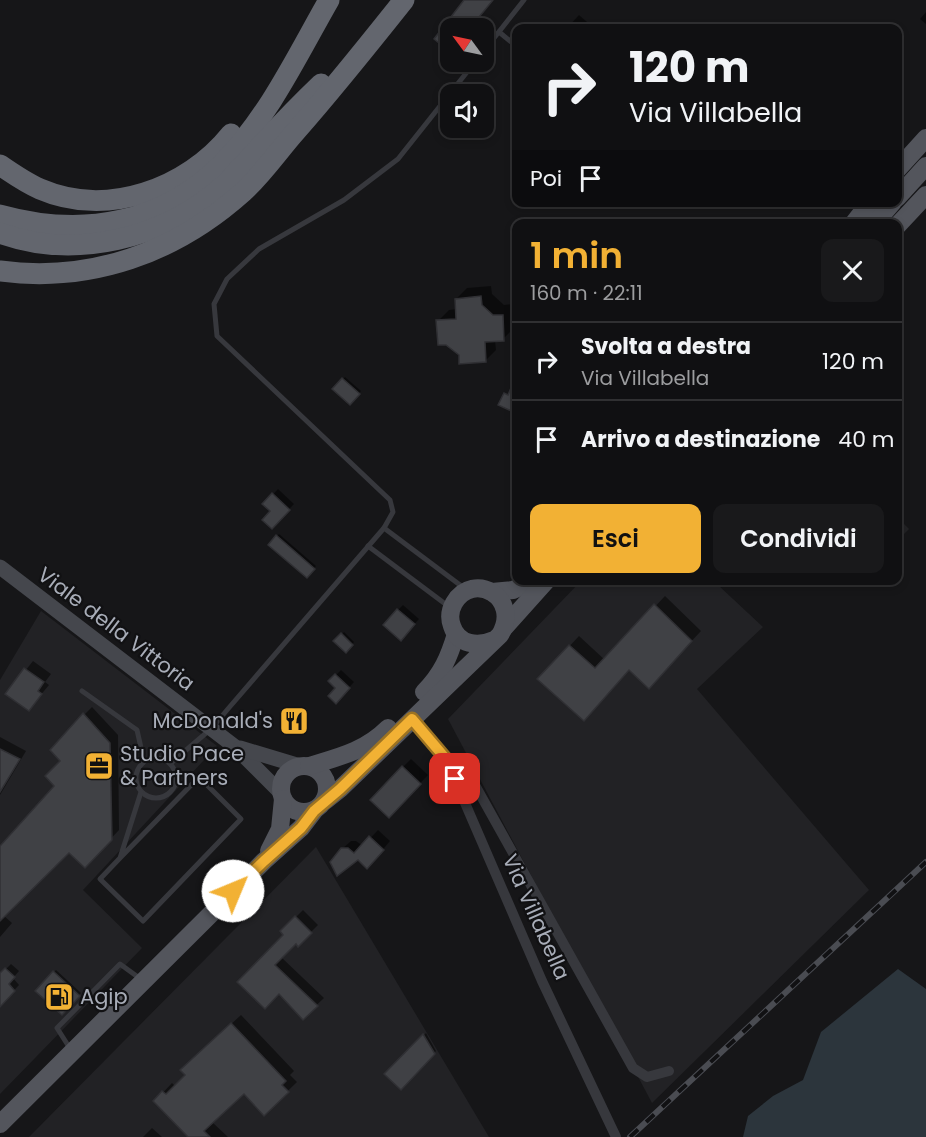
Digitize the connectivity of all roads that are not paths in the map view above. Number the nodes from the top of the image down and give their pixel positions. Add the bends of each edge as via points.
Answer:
1 (323, 0) edge
2 (329, 0) edge
3 (524, 0) edge
4 (400, 5) edge
5 (499, 32) junction
6 (494, 38) edge
7 (512, 43) edge
8 (467, 72) edge
9 (926, 138) edge
10 (902, 164) edge
11 (0, 165) edge
12 (926, 166) edge
13 (902, 193) edge
14 (926, 195) edge
15 (866, 207) edge
16 (889, 207) edge
17 (0, 215) edge
18 (857, 219) edge
19 (878, 219) edge
20 (902, 221) edge
21 (0, 233) edge
22 (0, 271) edge
23 (384, 528) junction
24 (368, 546) junction
25 (0, 567) edge
26 (524, 585) edge
27 (543, 585) edge
28 (468, 591) junction
29 (492, 592) junction
30 (452, 608) junction
31 (456, 634) junction
32 (499, 634) junction
33 (82, 691) dead end
34 (412, 719) junction
35 (212, 728) junction
36 (234, 746) junction
37 (446, 759) junction
38 (144, 761) junction
39 (171, 764) junction
40 (304, 766) junction
41 (175, 784) junction
42 (141, 792) junction
43 (184, 792) junction
44 (282, 796) junction
45 (319, 806) junction
46 (120, 858) junction
47 (264, 861) junction
48 (143, 980) junction
49 (72, 1051) junction
50 (669, 1071) dead end
51 (0, 1124) edge
52 (616, 1137) edge

1 - 11 highway via 222,145 172,183 145,194 120,198 67,198 41,189
2 - 17 highway via 256,123 226,160 184,194 141,216 102,225 49,226
3 - 5 lane
4 - 21 highway via 223,186 177,218 130,237 83,244 47,244
4 - 22 highway via 244,191 206,221 135,259 100,269 47,274
5 - 6 lane
5 - 7 lane
8 - 23 lane via 398,159 344,200 259,249 227,279 214,304 217,336 390,500 393,512
9 - 10 main road
12 - 13 main road
14 - 20 main road
15 - 18 main road
16 - 19 main road
23 - 24 lane
23 - 28 lane
24 - 30 lane
24 - 35 lane
25 - 35 street, Viale della Vittoria
26 - 29 main road
27 - 32 main road
28 - 29 main road
28 - 30 main road
29 - 32 main road via 503,604 506,620
30 - 31 main road via 450,617
31 - 32 main road via 478,645
31 - 40 main road via 448,661 436,680 378,738 346,756
32 - 34 main road
33 - 38 lane via 137,730
34 - 37 street, Via Villabella
34 - 45 main road
35 - 36 street, Viale della Vittoria
35 - 39 lane
36 - 40 street, Viale della Vittoria
36 - 44 street, Viale della Vittoria
37 - 50 street via 458,761 466,769 633,1068 648,1077
37 - 52 street, Via Villabella
38 - 39 lane via 158,757
38 - 42 lane via 135,779
39 - 41 lane via 176,773
40 - 44 main road via 288,773
40 - 45 main road via 324,777 328,789
41 - 42 lane via 160,798
41 - 43 lane
42 - 46 lane
43 - 46 lane
43 - 46 lane via 198,777 242,819 143,921 100,879
44 - 45 main road via 293,810 307,813
44 - 47 main road via 280,829
45 - 47 main road
47 - 48 main road
48 - 49 main road
48 - 49 lane via 120,964 57,1028
49 - 51 main road

